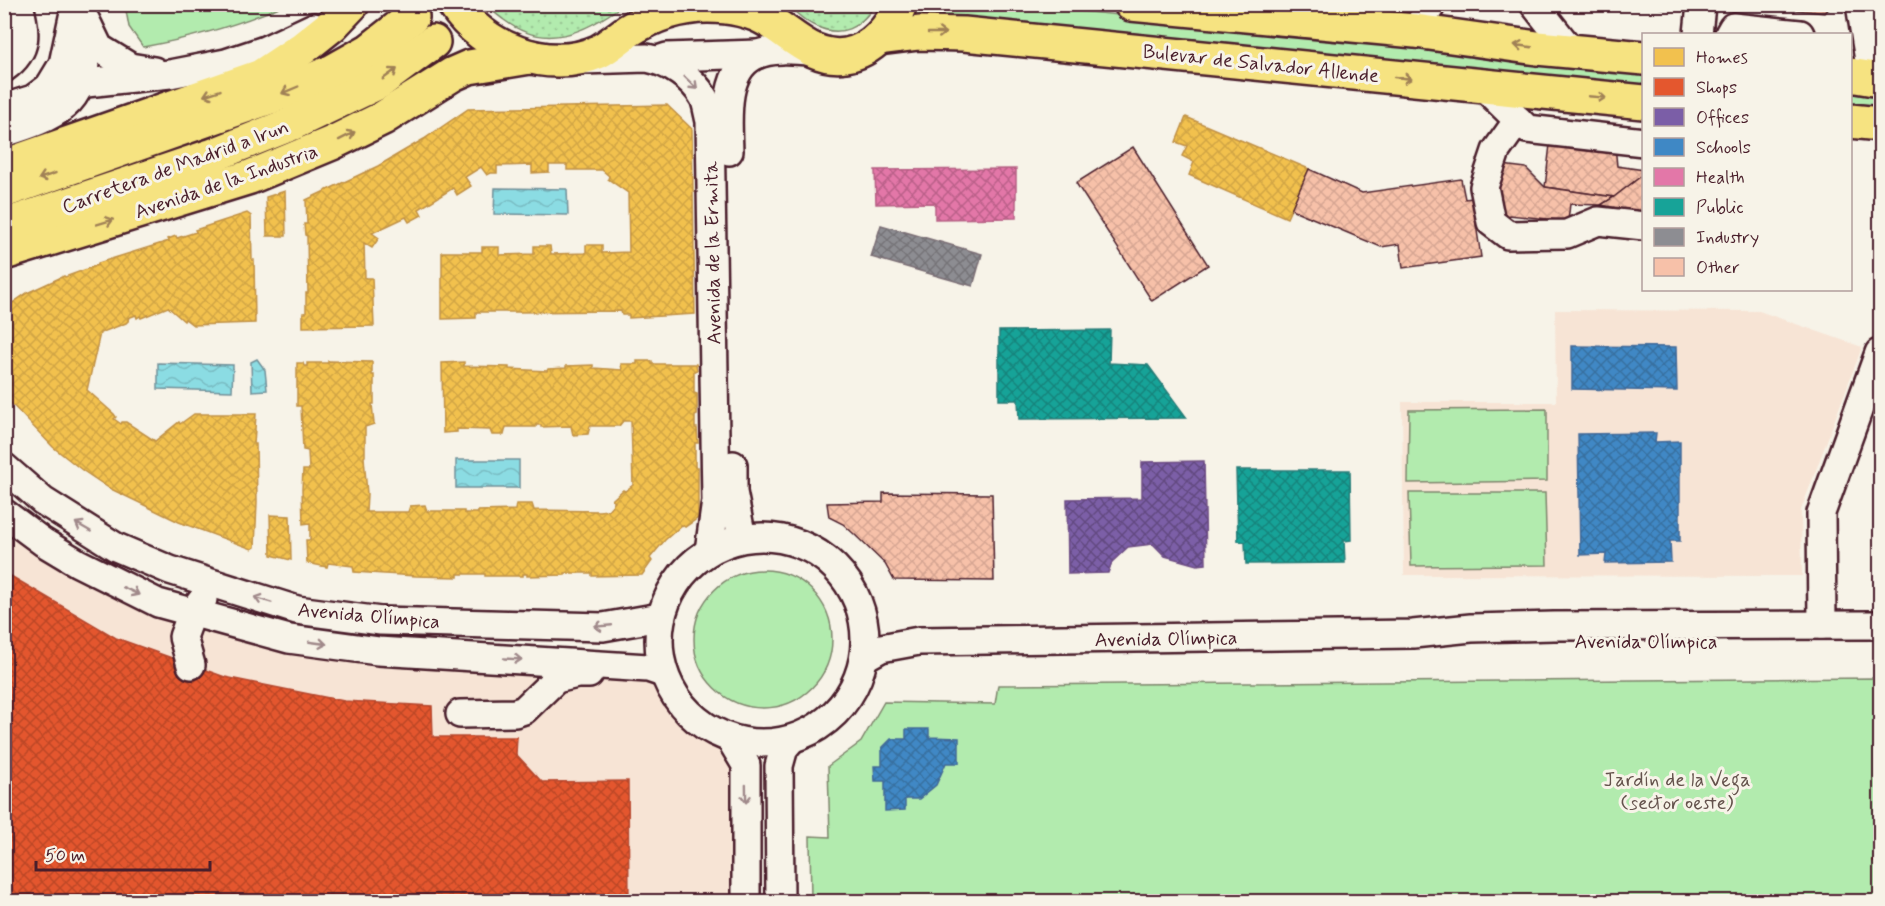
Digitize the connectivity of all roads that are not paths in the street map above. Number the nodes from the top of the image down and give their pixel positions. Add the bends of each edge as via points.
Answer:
1 (19, 4) edge
2 (77, 4) edge
3 (454, 4) edge
4 (900, 4) edge
5 (1131, 4) edge
6 (1534, 4) edge
7 (1860, 4) edge
8 (1701, 5) edge
9 (350, 6) edge
10 (1280, 11) edge
11 (412, 17) dead end
12 (1423, 18) edge
13 (1698, 33) edge
14 (1730, 33) edge
15 (1790, 33) edge
16 (879, 38) junction
17 (433, 42) dead end
18 (815, 52) junction
19 (1572, 52) junction
20 (758, 54) junction
21 (530, 57) junction
22 (1642, 58) edge
23 (577, 60) junction
24 (658, 60) junction
25 (4, 68) edge
26 (170, 74) junction
27 (1868, 78) edge
28 (81, 83) junction
29 (49, 87) junction
30 (1484, 87) junction
31 (1642, 102) edge
32 (4, 108) edge
33 (1518, 120) junction
34 (4, 133) edge
35 (1642, 142) edge
36 (4, 166) edge
37 (4, 191) edge
38 (4, 226) edge
39 (1642, 226) edge
40 (49, 240) junction
41 (4, 253) edge
42 (4, 260) edge
43 (1879, 353) dead end
44 (4, 467) edge
45 (4, 513) edge
46 (4, 537) edge
47 (741, 538) junction
48 (43, 543) junction
49 (709, 550) junction
50 (229, 590) junction
51 (192, 613) junction
52 (660, 616) junction
53 (864, 620) junction
54 (1822, 625) junction
55 (1881, 625) edge
56 (1413, 633) junction
57 (1881, 640) edge
58 (919, 641) junction
59 (865, 657) junction
60 (191, 665) dead end
61 (655, 670) junction
62 (460, 714) dead end
63 (731, 740) junction
64 (790, 741) junction
65 (746, 902) edge
66 (780, 902) edge

1 - 25 street via 26,36 15,61
2 - 26 street via 99,48 130,67
2 - 28 street via 86,45
2 - 29 street via 63,64
3 - 21 main road via 483,35
4 - 16 main road
5 - 10 main road
6 - 19 street
7 - 27 street
8 - 13 street
9 - 26 street via 265,50 226,63
9 -> 36 main road via 303,48 261,76
10 - 12 main road
11 -> 37 main road, Carretera de Madrid a Irun via 370,50 331,72
19 -> 12 main road
14 - 15 street via 1733,27
16 - 18 main road via 847,55
16 -> 30 main road, Bulevar de Salvador Allende via 919,33 964,34
38 -> 17 main road, Carretera de Madrid a Irun via 211,156 291,124 379,82
18 - 20 street via 783,50
18 - 23 main road via 756,14 709,6 654,16 600,51
19 - 22 main road
20 - 24 street
20 - 47 street, Avenida de la Ermita via 737,75 728,104 733,492
21 - 23 main road
40 -> 21 main road, Avenida de la Industria via 249,177 332,143 469,67
23 - 24 street, Avenida de la Ermita
24 -> 49 street, Avenida de la Ermita via 699,91 710,121 716,501
26 - 28 street
28 - 29 street
28 - 34 street via 67,105 41,121
29 - 32 street via 33,99
30 -> 31 main road, Bulevar de Salvador Allende
30 - 33 street
33 - 35 street via 1527,129
33 - 39 street via 1496,151 1484,187 1491,222 1508,235 1567,234 1598,221
40 - 41 main road, Avenida de la Industria
40 - 42 street
43 - 54 street via 1821,513
50 -> 44 street, Avenida Olímpica via 116,547 43,501
45 - 48 street, Avenida Olímpica
46 - 48 street
47 - 49 street
47 - 53 street via 782,538 820,553 849,582
48 -> 51 street, Avenida Olímpica via 123,587
49 - 52 street via 689,565 670,590
50 - 51 street via 207,596
52 -> 50 street, Avenida Olímpica via 603,627 381,621 297,610
51 - 60 street via 183,637
51 -> 61 street, Avenida Olímpica via 289,639 378,651
52 - 61 street
53 - 58 street, Avenida Olímpica
53 - 59 street
54 - 55 street, Avenida Olímpica
54 - 56 street, Avenida Olímpica via 1495,627
56 - 57 street, Avenida Olímpica via 1472,642
56 - 58 street, Avenida Olímpica
58 - 59 street, Avenida Olímpica via 881,648
59 - 64 street via 852,694 839,709 825,724
61 - 62 street via 556,678 524,710
61 - 63 street via 700,724
63 - 64 street via 760,744
63 -> 65 street via 746,765
64 - 66 street via 779,766

